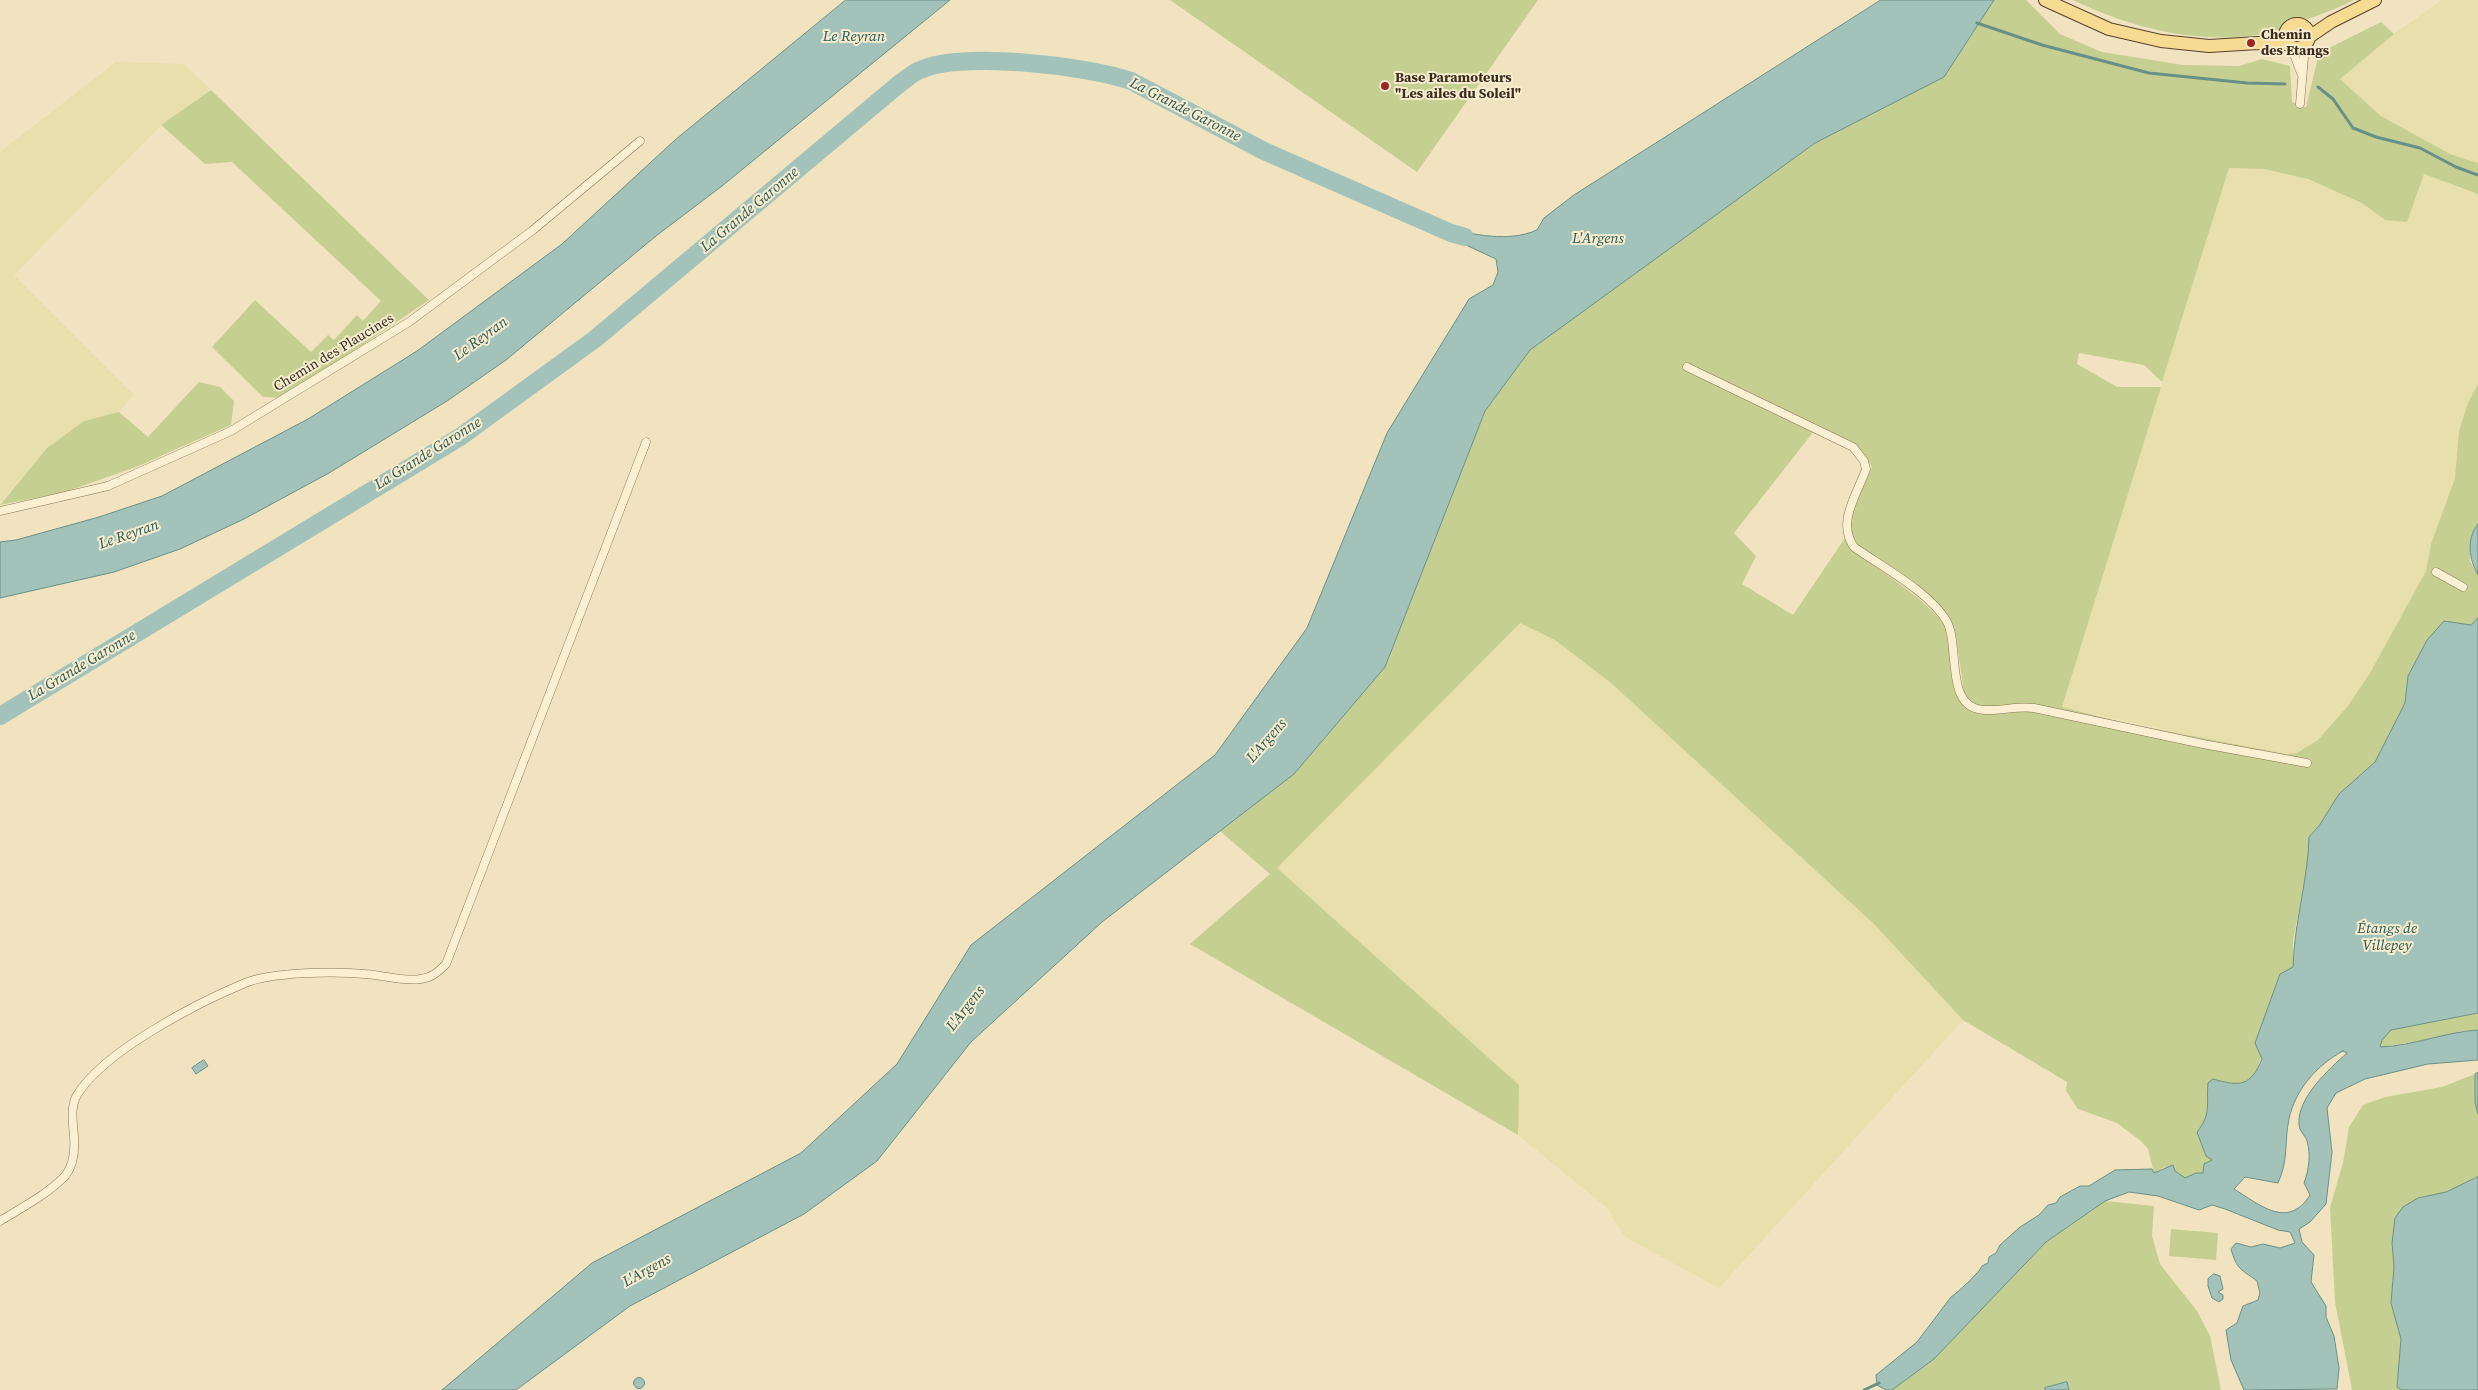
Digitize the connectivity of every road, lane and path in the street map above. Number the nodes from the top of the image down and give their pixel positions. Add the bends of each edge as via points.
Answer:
1 (2045, 0) edge
2 (2375, 0) edge
3 (2287, 30) junction
4 (2306, 36) junction
5 (2258, 43) junction
6 (2290, 45) junction
7 (2301, 77) junction
8 (2300, 104) dead end
9 (640, 142) dead end
10 (1687, 367) dead end
11 (646, 442) dead end
12 (0, 511) edge
13 (2436, 572) dead end
14 (2463, 587) dead end
15 (2307, 763) dead end
16 (0, 1221) edge

1 - 5 main road via 2096,24 2142,37 2209,46
2 - 4 main road
3 - 4 main road via 2294,25
3 - 5 main road
3 - 6 main road
4 - 6 main road via 2298,48
4 - 7 street
5 - 6 main road
6 - 7 street
7 - 8 street
9 - 12 street, Chemin des Plaucines via 533,230 409,322 231,431 108,486
10 - 15 street via 1852,447 1859,454 1866,469 1850,507 1847,522 1849,540 1854,547 1924,596 1947,621 1952,633 1958,688 1973,708 2034,708
11 - 16 street via 446,964 434,976 418,980 362,974 296,974 247,982 176,1016 102,1066 76,1096 74,1154 65,1175
13 - 14 street

